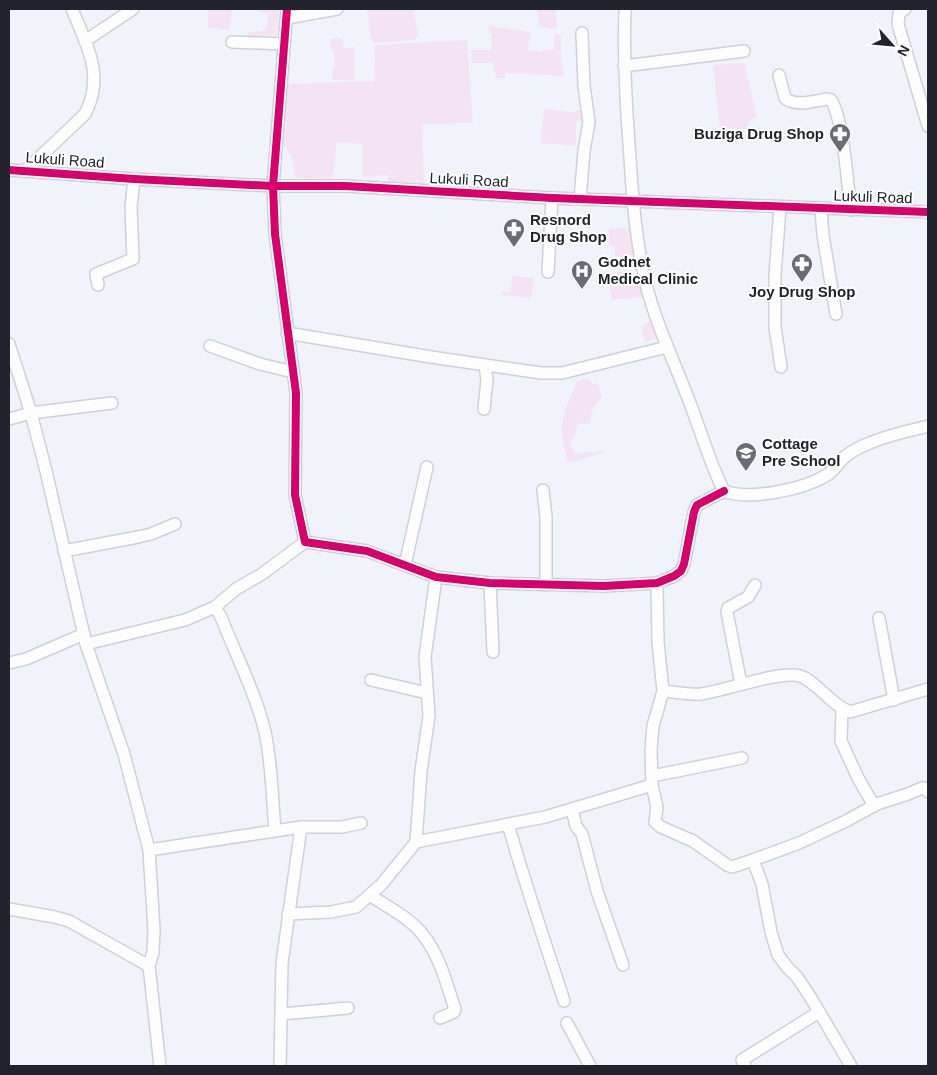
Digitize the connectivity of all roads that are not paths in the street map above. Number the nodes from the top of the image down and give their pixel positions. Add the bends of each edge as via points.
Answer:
1 (72, 9) edge
2 (133, 9) edge
3 (337, 9) edge
4 (625, 9) edge
5 (905, 9) edge
6 (287, 13) edge
7 (582, 32) dead end
8 (85, 41) junction
9 (232, 42) dead end
10 (284, 44) junction
11 (744, 51) dead end
12 (624, 66) junction
13 (780, 76) dead end
14 (928, 126) edge
15 (9, 170) edge
16 (25, 171) junction
17 (134, 179) junction
18 (274, 186) junction
19 (552, 198) junction
20 (580, 199) junction
21 (633, 200) junction
22 (780, 207) junction
23 (821, 209) junction
24 (851, 210) junction
25 (928, 212) edge
26 (548, 272) dead end
27 (98, 285) dead end
28 (836, 314) dead end
29 (287, 333) junction
30 (9, 344) edge
31 (210, 346) dead end
32 (667, 347) junction
33 (485, 365) junction
34 (781, 367) dead end
35 (293, 372) junction
36 (112, 403) dead end
37 (484, 409) dead end
38 (31, 414) junction
39 (9, 419) edge
40 (928, 426) edge
41 (427, 467) dead end
42 (544, 490) dead end
43 (724, 491) junction
44 (176, 524) dead end
45 (305, 542) junction
46 (64, 552) junction
47 (405, 565) junction
48 (436, 577) junction
49 (490, 582) junction
50 (657, 583) junction
51 (755, 584) dead end
52 (546, 585) junction
53 (215, 607) junction
54 (879, 618) dead end
55 (85, 639) junction
56 (493, 652) dead end
57 (9, 663) edge
58 (371, 680) dead end
59 (741, 684) junction
60 (928, 689) edge
61 (663, 691) junction
62 (427, 693) junction
63 (894, 700) junction
64 (842, 709) junction
65 (742, 758) dead end
66 (652, 781) junction
67 (928, 792) edge
68 (874, 806) junction
69 (572, 809) junction
70 (361, 823) dead end
71 (508, 824) junction
72 (301, 827) junction
73 (275, 830) junction
74 (416, 842) junction
75 (149, 850) junction
76 (752, 860) junction
77 (371, 896) junction
78 (9, 909) edge
79 (288, 914) junction
80 (149, 966) junction
81 (623, 966) dead end
82 (564, 1001) dead end
83 (348, 1008) dead end
84 (819, 1012) junction
85 (282, 1014) junction
86 (440, 1018) dead end
87 (567, 1023) dead end
88 (160, 1066) edge
89 (280, 1066) edge
90 (590, 1066) edge
91 (745, 1066) edge
92 (851, 1066) edge

1 - 8 street
2 - 8 street
3 - 6 street
4 - 12 street
5 - 14 street via 899,13 898,24
6 - 10 street
7 - 20 street via 589,122
8 - 16 street via 95,73 91,102 85,114
9 - 10 street
10 - 18 street
11 - 12 street
12 - 21 street
13 - 24 street via 788,100 797,103 831,100 842,141
15 - 16 street, Lukuli Road
16 - 17 street, Lukuli Road
17 - 18 street, Lukuli Road
17 - 27 street via 131,207 133,259 96,274
18 - 19 street, Lukuli Road via 345,186
18 - 29 street via 275,234
19 - 20 street, Lukuli Road
19 - 26 street
20 - 21 street, Lukuli Road
21 - 22 street, Lukuli Road
21 - 32 street via 642,267
22 - 23 street, Lukuli Road
22 - 34 street via 775,327
23 - 24 street, Lukuli Road
23 - 28 street
24 - 25 street, Lukuli Road
29 - 33 street
29 - 35 street
30 - 38 street
31 - 35 street
32 - 33 street via 562,373 541,374
32 - 43 street
33 - 37 street
35 - 45 street via 296,393 295,495
36 - 38 street
38 - 39 street
38 - 46 street
40 - 43 street via 870,443 846,456 830,474 811,482 753,495
41 - 47 street
42 - 52 street
43 - 50 street via 697,505 684,564 674,576
44 - 46 street via 145,536
45 - 47 street via 367,551
45 - 53 street
46 - 55 street
47 - 48 street
48 - 49 street
48 - 62 street via 425,657
49 - 52 street
49 - 56 street
50 - 52 street
50 - 61 street
51 - 59 street via 748,597 728,608 727,612
53 - 55 street via 185,620
53 - 73 street via 264,730
54 - 63 street
55 - 57 street
55 - 75 street via 124,754
58 - 62 street
59 - 61 street via 701,694
59 - 64 street via 800,676
60 - 63 street
61 - 66 street via 653,726
62 - 74 street via 429,716
63 - 64 street via 850,712
64 - 68 street via 841,741
65 - 66 street
66 - 69 street
66 - 76 street via 657,807 654,822 657,825 693,841 727,865
67 - 68 street via 922,788
68 - 76 street via 806,839
69 - 71 street
69 - 81 street
70 - 72 street via 342,827
71 - 74 street
71 - 82 street
72 - 73 street
72 - 79 street
73 - 75 street
74 - 77 street
75 - 80 street via 154,930
76 - 84 street via 762,884 778,955 797,977
77 - 79 street via 356,907
77 - 86 street via 423,935 435,954 455,1010
78 - 80 street via 69,921
79 - 85 street via 282,963
80 - 88 street
83 - 85 street
84 - 91 street via 742,1060
84 - 92 street
85 - 89 street
87 - 90 street

